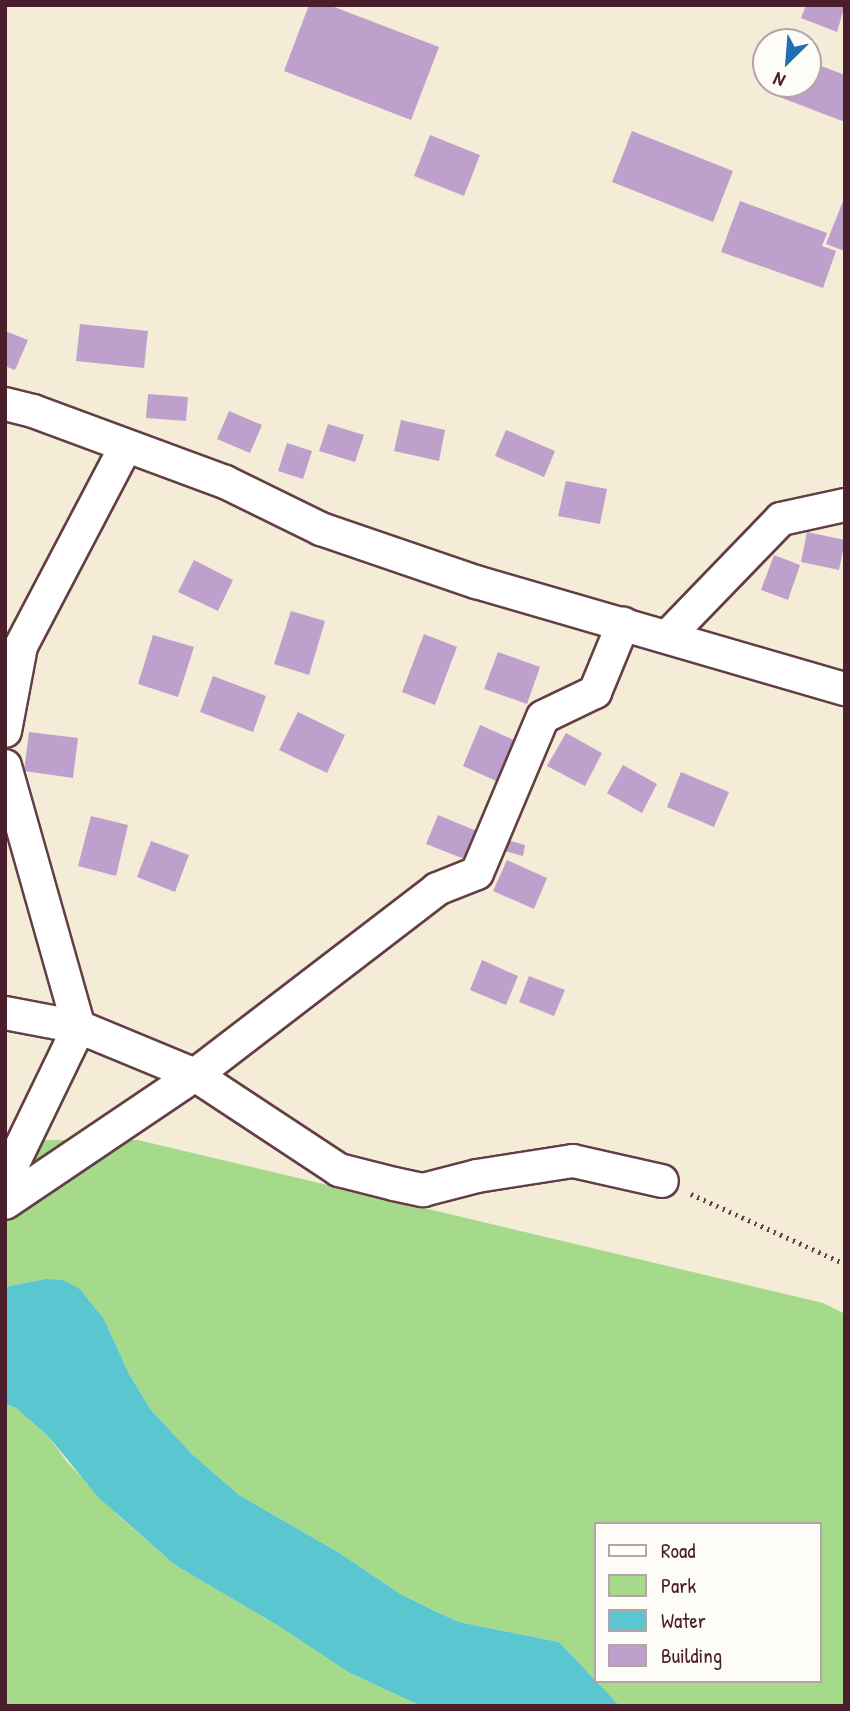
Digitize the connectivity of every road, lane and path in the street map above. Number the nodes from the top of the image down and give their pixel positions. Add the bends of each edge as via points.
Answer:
1 (5, 404) edge
2 (126, 446) junction
3 (845, 505) edge
4 (623, 624) junction
5 (667, 637) junction
6 (845, 688) edge
7 (5, 731) edge
8 (5, 766) edge
9 (5, 1013) edge
10 (79, 1027) junction
11 (195, 1075) junction
12 (5, 1180) edge
13 (662, 1181) joint
14 (5, 1203) edge
15 (845, 1265) edge

1 - 2 street
2 - 4 street via 225,482 321,529 476,582
2 - 7 street via 21,646
3 - 5 street via 781,519
4 - 5 street
4 - 11 street via 595,692 543,717 477,873 437,889
5 - 6 street
8 - 10 street
9 - 10 street
10 - 11 street
10 - 12 street
11 - 13 street via 339,1170 394,1184 423,1190 573,1161
11 - 14 street
13 - 15 path

